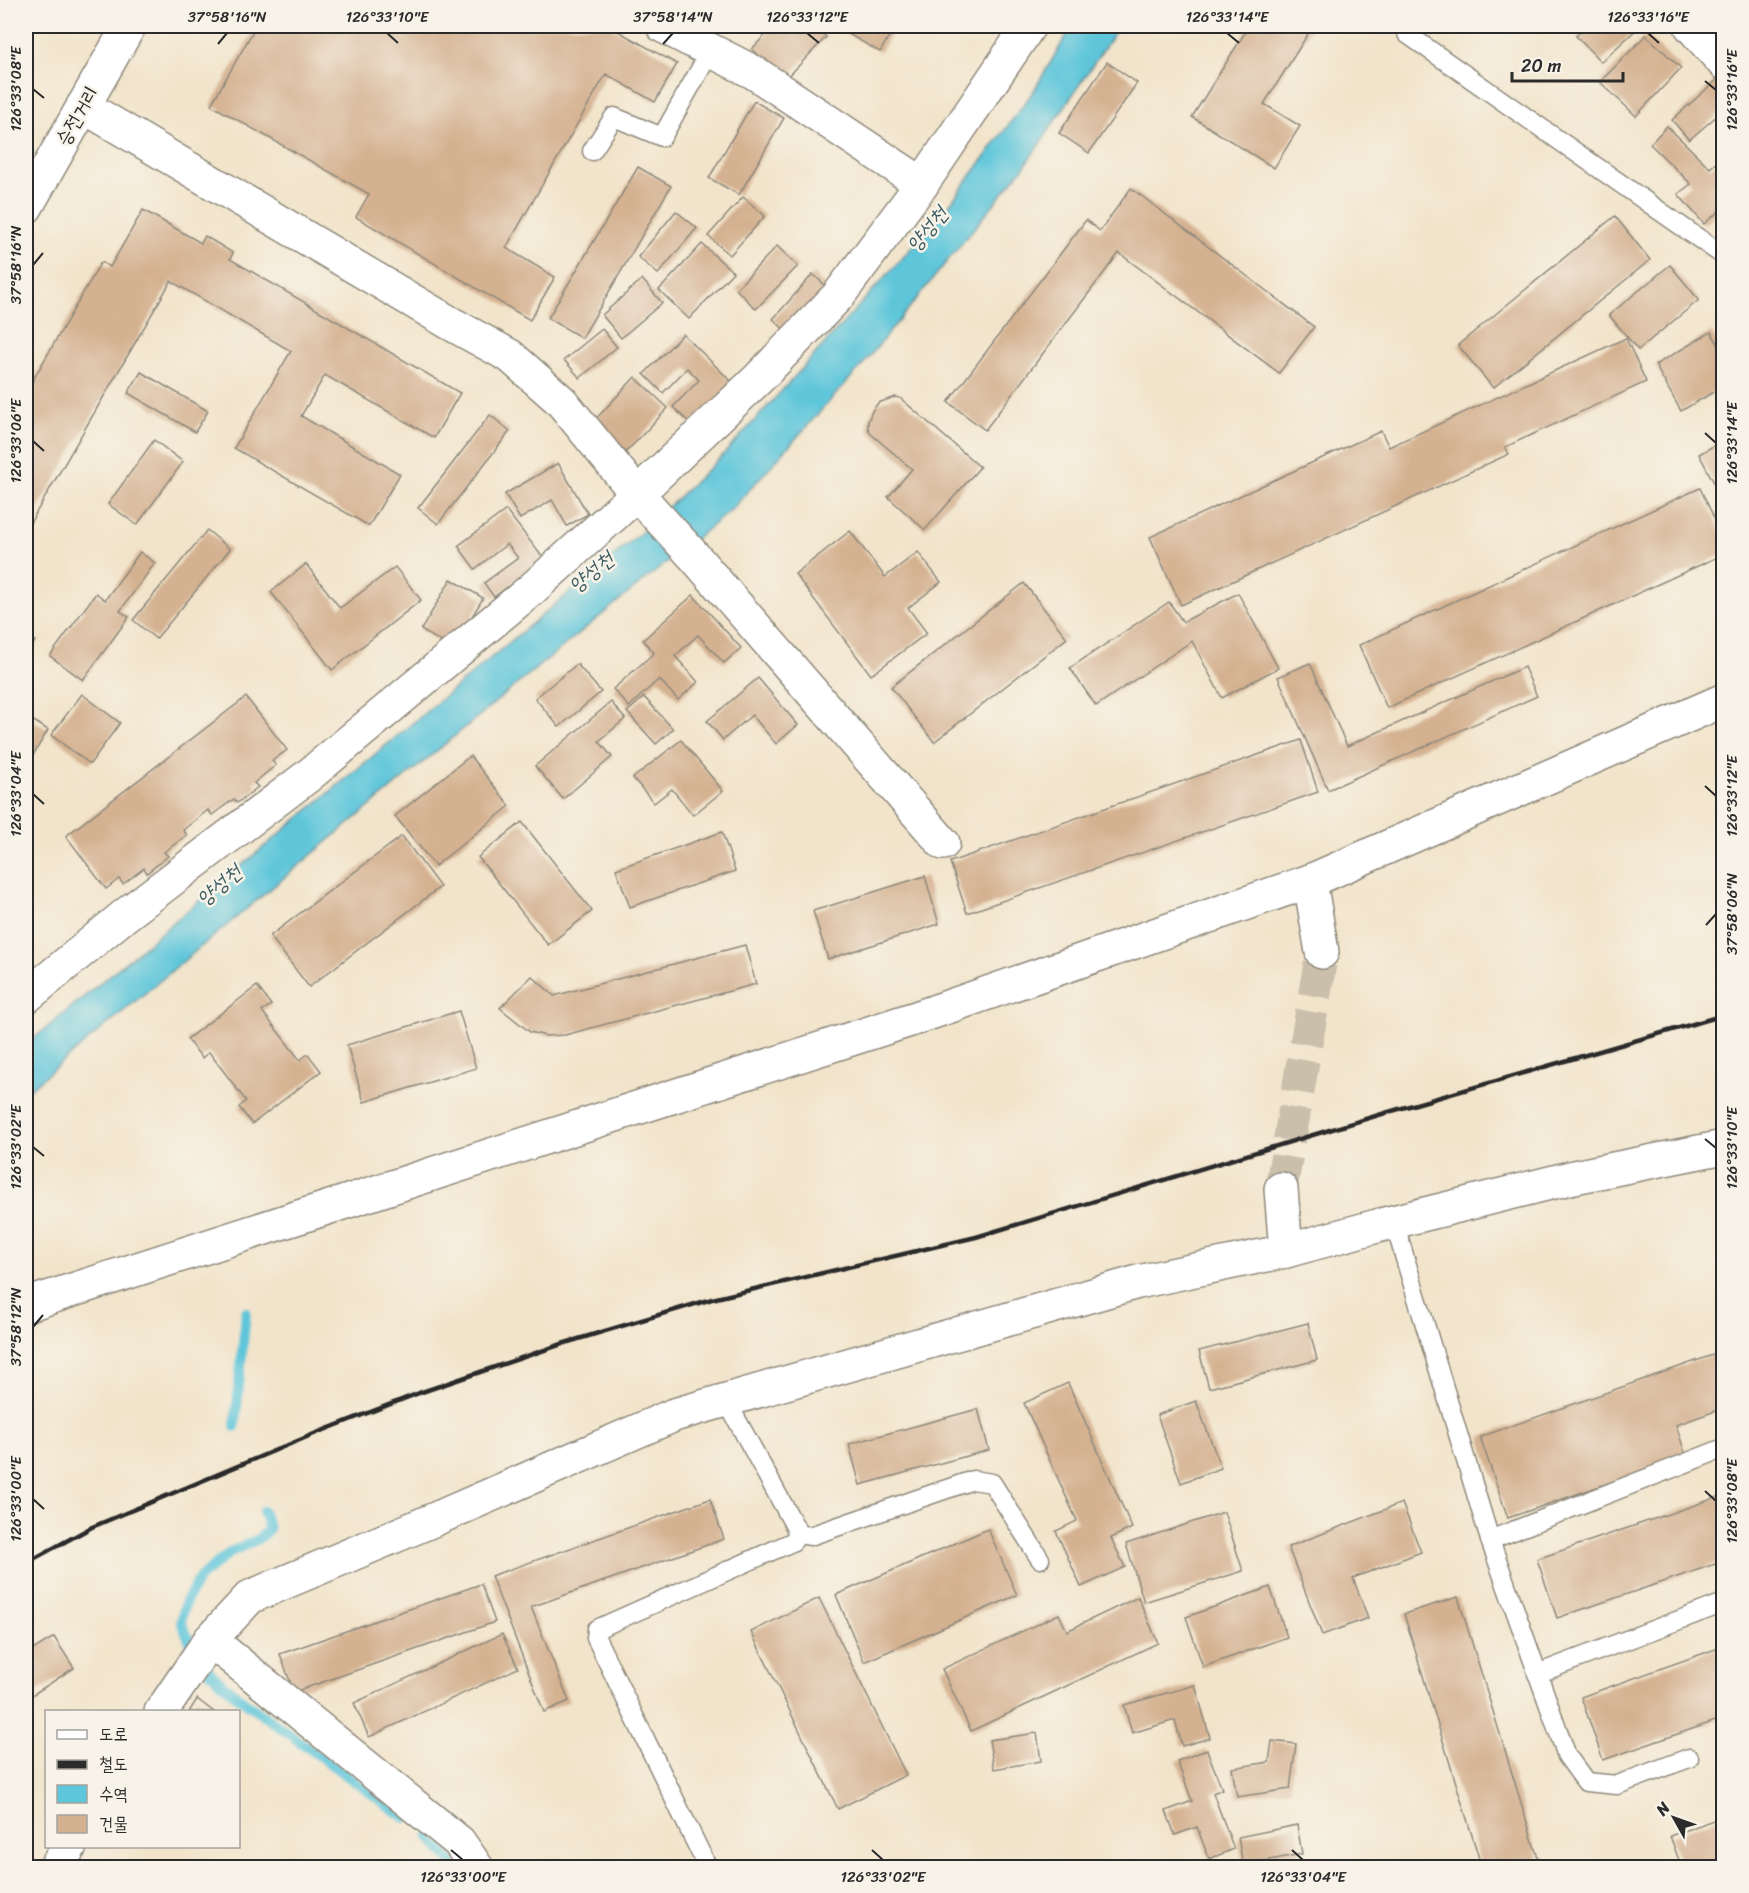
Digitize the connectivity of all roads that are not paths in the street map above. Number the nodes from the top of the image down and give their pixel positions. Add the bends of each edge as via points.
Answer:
1 (129, 26) edge
2 (663, 26) edge
3 (1029, 26) edge
4 (1691, 26) edge
5 (1407, 34) dead end
6 (711, 50) junction
7 (1724, 63) edge
8 (83, 106) junction
9 (592, 151) dead end
10 (922, 184) junction
11 (26, 207) edge
12 (1724, 256) edge
13 (643, 500) junction
14 (1724, 700) edge
15 (943, 843) dead end
16 (1310, 881) junction
17 (1322, 952) tunnel mouth
18 (26, 997) edge
19 (1724, 1146) edge
20 (1281, 1189) tunnel mouth
21 (1394, 1222) junction
22 (1286, 1251) junction
23 (26, 1305) edge
24 (726, 1400) junction
25 (1724, 1448) edge
26 (799, 1534) junction
27 (1490, 1540) junction
28 (1040, 1559) dead end
29 (1724, 1603) edge
30 (204, 1650) junction
31 (1537, 1674) junction
32 (162, 1710) edge
33 (1689, 1758) dead end
34 (477, 1868) edge
35 (708, 1868) edge

1 - 8 street, 승전거리
2 - 6 street
3 - 10 street
4 - 7 street
5 - 12 lane
6 - 9 lane via 662,137 614,117
6 - 10 street via 755,73
8 - 11 street, 승전거리
8 - 13 street via 510,356 561,401
10 - 13 street via 838,296
13 - 15 street
13 - 18 street via 308,776 124,916
14 - 16 street
16 - 17 street
16 - 23 street via 913,1019
19 - 21 street via 1574,1177
20 - 22 street
21 - 22 street
21 - 27 lane
22 - 24 street via 1138,1282
24 - 26 lane
24 - 30 street via 674,1415 250,1597
25 - 27 lane
26 - 28 lane via 810,1536 973,1480 992,1483
26 - 35 lane via 792,1542 597,1629 596,1638
27 - 31 lane
29 - 31 lane
30 - 32 street
30 - 34 street via 459,1842
31 - 33 lane via 1567,1756 1586,1782 1617,1785

